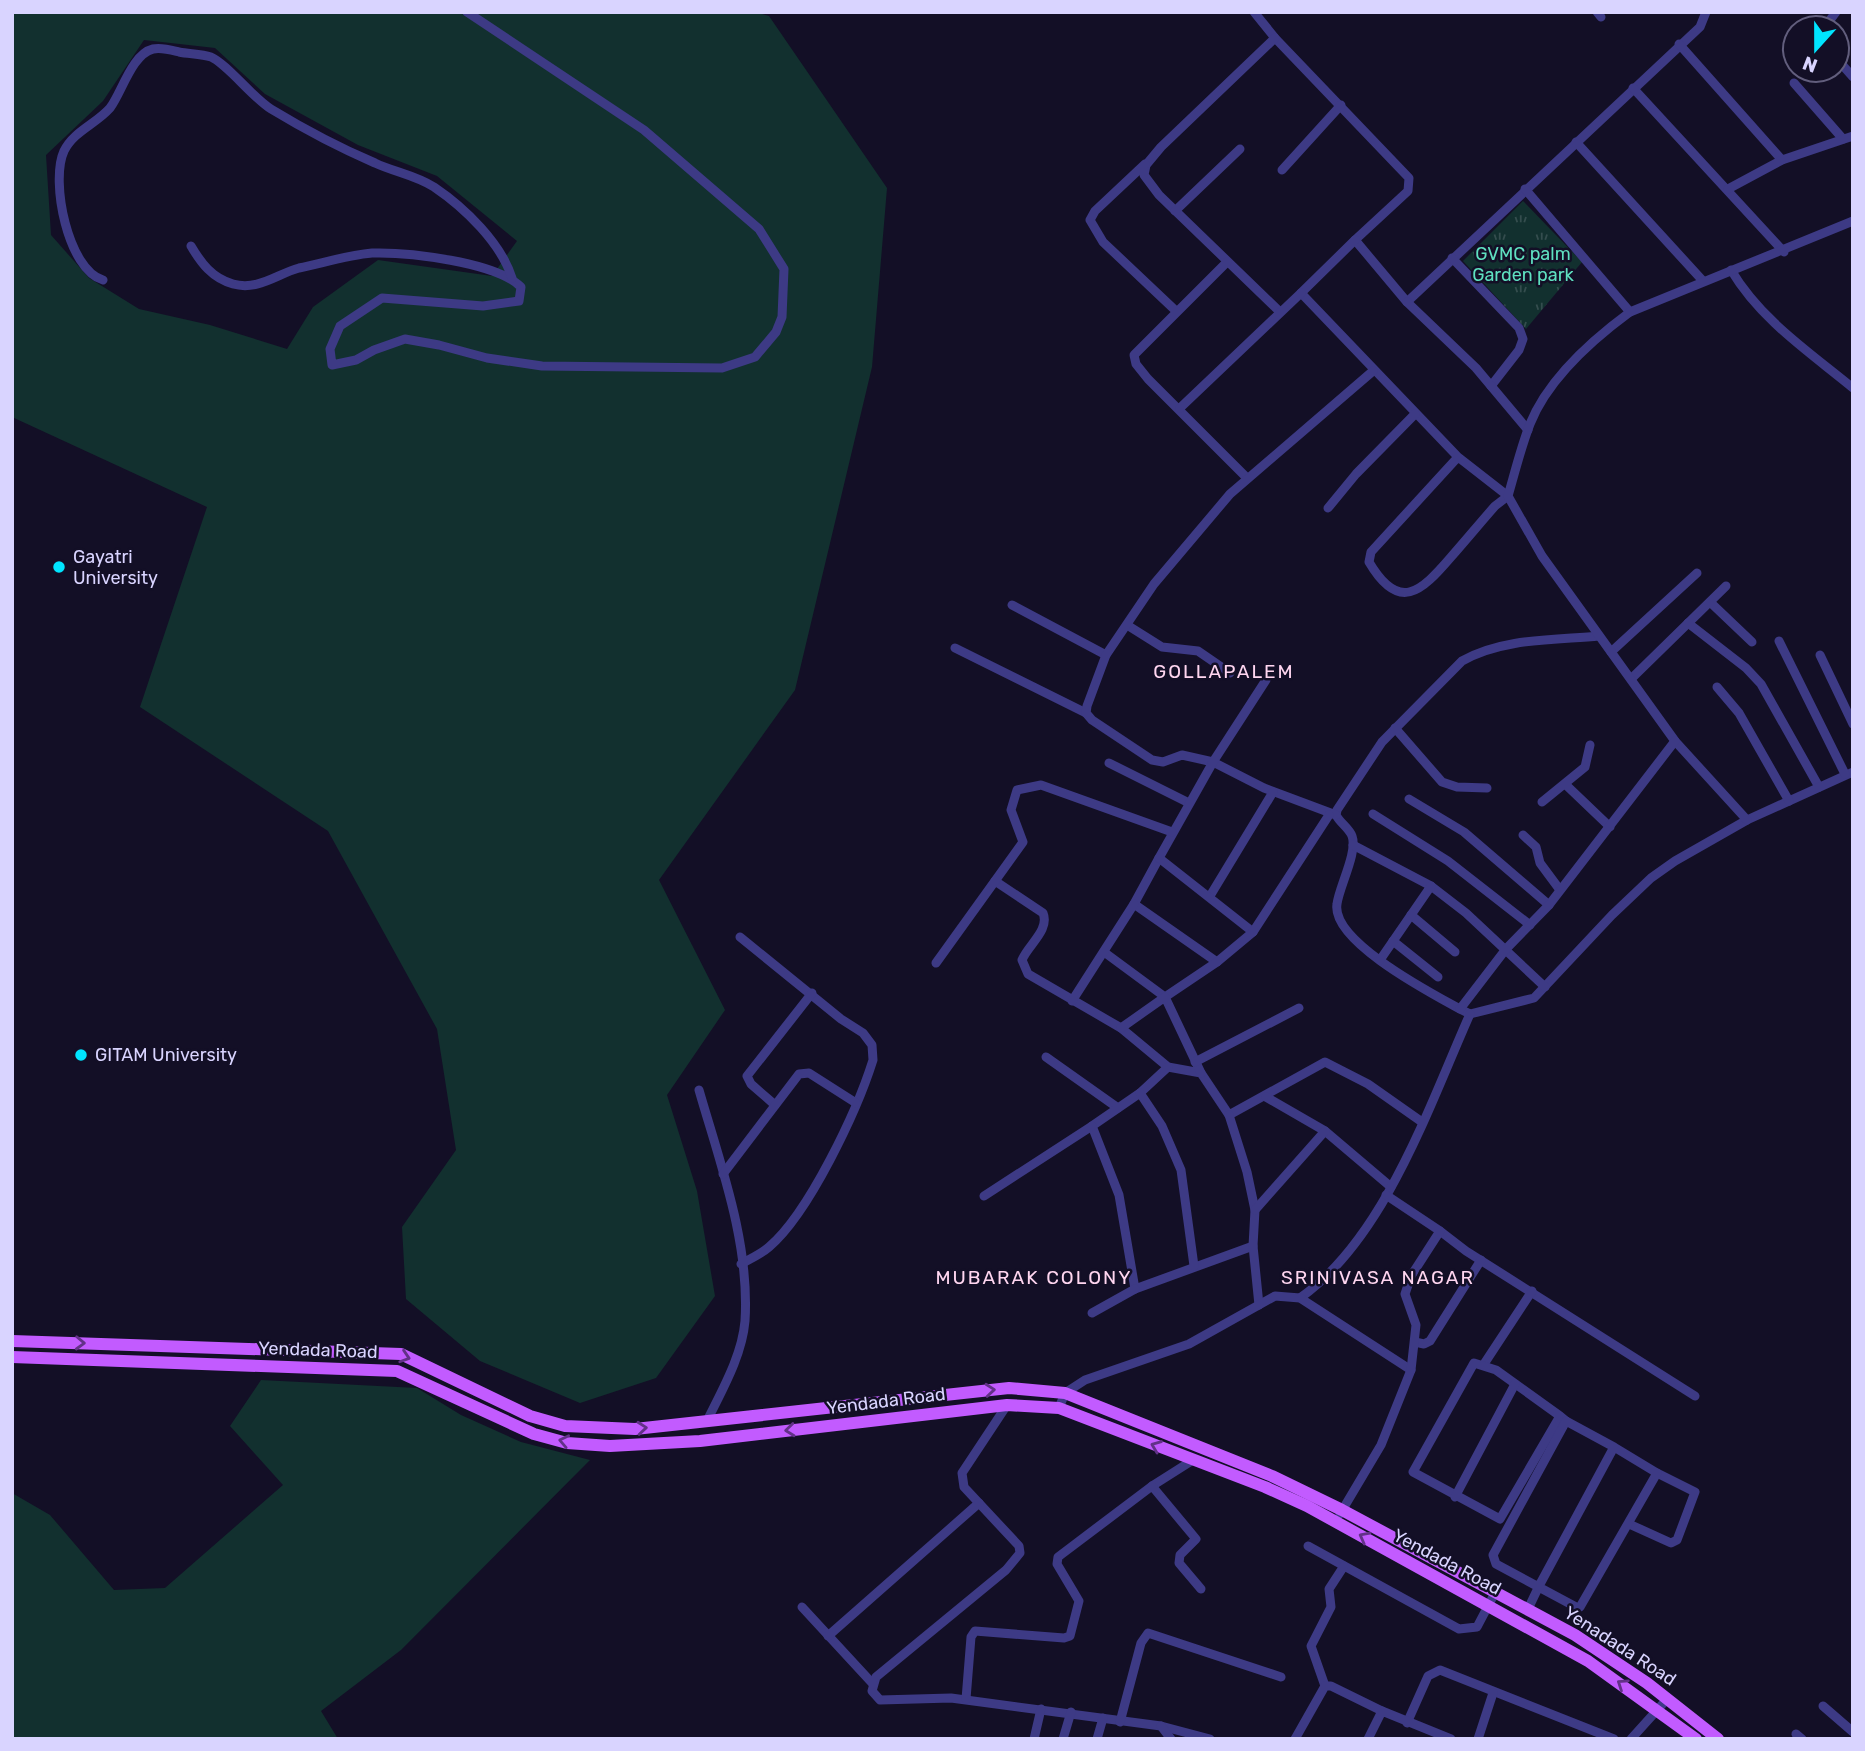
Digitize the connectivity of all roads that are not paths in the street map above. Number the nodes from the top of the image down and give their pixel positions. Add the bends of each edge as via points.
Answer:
1 (467, 12) edge
2 (1254, 12) edge
3 (1706, 12) edge
4 (1275, 38) junction
5 (1679, 44) junction
6 (1795, 84) edge
7 (1633, 88) junction
8 (1341, 105) junction
9 (1848, 137) edge
10 (1576, 142) junction
11 (1240, 149) dead end
12 (1149, 160) junction
13 (1782, 160) junction
14 (1282, 170) dead end
15 (1525, 189) junction
16 (1728, 189) junction
17 (1175, 211) junction
18 (1853, 221) edge
19 (1355, 240) junction
20 (191, 246) dead end
21 (1784, 252) junction
22 (1452, 258) junction
23 (1227, 262) junction
24 (1731, 270) junction
25 (513, 278) junction
26 (103, 280) dead end
27 (1703, 281) junction
28 (1301, 293) junction
29 (1407, 302) junction
30 (1177, 311) junction
31 (1279, 312) junction
32 (1630, 312) junction
33 (1373, 370) junction
34 (1491, 386) junction
35 (1853, 388) edge
36 (1180, 408) junction
37 (1415, 414) junction
38 (1528, 430) junction
39 (1458, 457) junction
40 (1248, 478) junction
41 (1508, 496) junction
42 (1328, 508) dead end
43 (1697, 573) dead end
44 (1726, 586) dead end
45 (1710, 602) junction
46 (1012, 604) dead end
47 (1688, 622) junction
48 (1127, 625) junction
49 (1599, 636) junction
50 (1779, 641) dead end
51 (1752, 642) dead end
52 (955, 648) dead end
53 (1611, 652) junction
54 (1106, 655) junction
55 (1820, 655) dead end
56 (1230, 673) dead end
57 (1632, 678) junction
58 (1266, 680) dead end
59 (1717, 687) dead end
60 (1086, 713) junction
61 (1853, 724) edge
62 (1395, 728) junction
63 (1675, 741) junction
64 (1590, 745) dead end
65 (1213, 762) junction
66 (1109, 763) dead end
67 (1849, 773) edge
68 (1565, 783) junction
69 (1819, 787) junction
70 (1487, 788) dead end
71 (1273, 792) junction
72 (1409, 799) dead end
73 (1789, 801) junction
74 (1542, 802) dead end
75 (1189, 803) junction
76 (1373, 814) dead end
77 (1333, 815) junction
78 (1747, 820) junction
79 (1610, 827) junction
80 (1172, 832) junction
81 (1523, 835) dead end
82 (1353, 845) junction
83 (1160, 858) junction
84 (995, 881) junction
85 (1431, 886) junction
86 (1560, 890) junction
87 (1210, 896) junction
88 (1134, 904) junction
89 (1549, 905) junction
90 (1411, 915) junction
91 (1530, 925) junction
92 (1253, 932) junction
93 (740, 937) dead end
94 (1393, 941) junction
95 (1506, 949) junction
96 (1104, 951) junction
97 (1455, 952) dead end
98 (1380, 960) junction
99 (1217, 962) junction
100 (936, 963) dead end
101 (1438, 978) dead end
102 (1545, 987) junction
103 (812, 993) junction
104 (1165, 997) junction
105 (1072, 1001) junction
106 (1299, 1008) dead end
107 (1460, 1009) junction
108 (1470, 1014) junction
109 (1121, 1028) junction
110 (1046, 1057) dead end
111 (1195, 1062) junction
112 (1168, 1067) junction
113 (1202, 1073) junction
114 (699, 1090) dead end
115 (1140, 1093) junction
116 (1266, 1097) junction
117 (856, 1103) junction
118 (775, 1105) junction
119 (1118, 1108) junction
120 (1228, 1115) junction
121 (1422, 1122) junction
122 (1092, 1126) junction
123 (1325, 1130) junction
124 (723, 1174) junction
125 (1389, 1191) junction
126 (984, 1196) dead end
127 (1255, 1210) junction
128 (1440, 1231) junction
129 (1253, 1246) junction
130 (1480, 1260) junction
131 (741, 1264) junction
132 (1194, 1266) junction
133 (1135, 1289) junction
134 (1532, 1291) junction
135 (1300, 1298) junction
136 (1259, 1305) junction
137 (1092, 1313) dead end
138 (12, 1341) edge
139 (1415, 1342) junction
140 (12, 1357) edge
141 (1484, 1364) junction
142 (1411, 1370) junction
143 (1516, 1384) junction
144 (1065, 1393) junction
145 (1695, 1396) dead end
146 (1007, 1405) junction
147 (1059, 1408) junction
148 (1563, 1418) junction
149 (707, 1421) junction
150 (1614, 1447) junction
151 (1193, 1460) junction
152 (1657, 1473) junction
153 (1152, 1486) junction
154 (1455, 1497) junction
155 (979, 1503) junction
156 (1342, 1510) junction
157 (1336, 1522) junction
158 (1629, 1524) junction
159 (1308, 1546) dead end
160 (1344, 1566) junction
161 (1539, 1586) junction
162 (1201, 1589) dead end
163 (1496, 1591) junction
164 (1489, 1605) junction
165 (802, 1607) dead end
166 (1528, 1609) junction
167 (828, 1636) junction
168 (1281, 1677) dead end
169 (873, 1684) junction
170 (1325, 1686) junction
171 (1493, 1693) junction
172 (1668, 1698) junction
173 (966, 1699) junction
174 (1822, 1706) dead end
175 (1041, 1709) junction
176 (1658, 1709) junction
177 (1382, 1711) junction
178 (1070, 1712) junction
179 (1103, 1718) junction
180 (1120, 1722) junction
181 (1407, 1723) junction
182 (1161, 1726) junction
183 (1853, 1732) edge
184 (1034, 1739) edge
185 (1063, 1739) edge
186 (1097, 1739) edge
187 (1171, 1739) edge
188 (1210, 1739) edge
189 (1295, 1739) edge
190 (1368, 1739) edge
191 (1451, 1739) edge
192 (1478, 1739) edge
193 (1614, 1739) edge
194 (1631, 1739) edge
195 (1696, 1739) edge
196 (1718, 1739) edge

1 - 25 street via 682,160 759,229 778,257 785,285 782,317 765,348 755,357 722,368 542,366 405,339 338,365 329,360 341,326 383,298 483,306 519,301 521,287
2 - 4 street
3 - 5 street via 1700,27
4 - 8 street
4 - 12 street
5 - 7 street
5 - 13 street
6 - 9 street
7 - 10 street
7 - 16 street
8 - 14 street
8 - 19 street via 1411,184
9 - 13 street
10 - 15 street
10 - 27 street
11 - 17 street
12 - 17 street via 1144,175 1147,181
12 - 30 street via 1090,220 1103,242
13 - 16 street
15 - 22 street
15 - 32 street
16 - 21 street
17 - 23 street
18 - 21 street
19 - 28 street
19 - 29 street
20 - 25 street via 211,273 234,284 254,285 285,272 393,253 468,265
21 - 24 street
22 - 29 street
22 - 34 street via 1519,328 1523,339
23 - 30 street
23 - 31 street
24 - 27 street
24 - 35 street via 1764,314
25 - 26 street via 505,256 434,188 364,159 269,108 212,58 156,48 138,61 109,109 78,132 60,164 61,211 71,243 88,269
27 - 32 street
28 - 31 street
28 - 33 street
29 - 34 street
30 - 36 street via 1134,355 1141,371
31 - 36 street
32 - 38 street via 1574,360
33 - 37 street
33 - 40 street
34 - 38 street
36 - 40 street
37 - 39 street
37 - 42 street
38 - 41 street
39 - 41 street
39 - 41 street via 1371,552 1369,562 1384,583 1397,592 1409,593 1426,585
40 - 48 street via 1154,584
41 - 49 street via 1542,556
43 - 53 street
44 - 45 street
45 - 47 street
45 - 51 street
46 - 54 street
47 - 57 street
47 - 69 street via 1761,684
48 - 54 street
48 - 56 street via 1162,647 1198,651
49 - 53 street
49 - 62 street via 1528,642 1471,656
50 - 67 street
52 - 60 street
53 - 57 street
54 - 60 street
55 - 61 street
57 - 63 street
58 - 65 street
59 - 73 street via 1739,713
60 - 65 street via 1152,760 1163,762 1182,755
62 - 70 street via 1442,782
62 - 77 street
63 - 78 street
63 - 79 street
64 - 68 street via 1585,767
65 - 71 street
65 - 75 street
66 - 75 street
67 - 69 street
68 - 74 street
68 - 79 street
69 - 73 street
71 - 77 street
71 - 87 street
72 - 89 street via 1464,832
73 - 78 street
75 - 80 street
76 - 91 street via 1459,869
77 - 82 street via 1351,833
77 - 92 street
78 - 102 street via 1651,878
79 - 86 street
80 - 83 street
80 - 84 street via 1041,785 1017,790 1011,810 1023,842
81 - 86 street via 1536,847 1540,863
82 - 85 street
82 - 98 street via 1337,914 1348,931
83 - 87 street
83 - 88 street
84 - 100 street
84 - 105 street via 1043,913 1043,928 1025,952 1023,967
85 - 90 street
85 - 95 street
86 - 89 street
87 - 92 street
88 - 96 street
88 - 99 street
89 - 91 street
90 - 94 street
90 - 97 street
91 - 95 street
92 - 99 street
93 - 103 street
94 - 98 street
94 - 101 street
95 - 102 street
95 - 107 street
96 - 104 street
96 - 105 street
98 - 107 street
99 - 104 street
102 - 108 street via 1522,1004
103 - 117 street via 872,1045 873,1060
103 - 118 street via 747,1076
104 - 109 street
104 - 111 street
105 - 109 street
106 - 111 street
107 - 108 street
108 - 121 street
109 - 112 street
110 - 119 street
111 - 113 street
112 - 113 street
112 - 115 street
113 - 120 street
114 - 124 street
115 - 119 street
115 - 132 street via 1162,1126 1181,1170
116 - 120 street
116 - 121 street via 1325,1062 1368,1084
116 - 123 street
117 - 118 street via 803,1073
117 - 131 street via 803,1204 770,1246
118 - 124 street
119 - 122 street
120 - 127 street
121 - 125 street
122 - 126 street
122 - 133 street via 1119,1195
123 - 125 street
123 - 127 street
124 - 131 street
125 - 128 street
125 - 135 street via 1343,1258
127 - 129 street
128 - 130 street
128 - 139 street via 1407,1284
129 - 132 street
129 - 136 street
130 - 134 street
130 - 139 street via 1430,1341
131 - 149 street via 745,1322 727,1380
132 - 133 street
133 - 137 street
134 - 141 street
134 - 145 street
135 - 136 street via 1275,1296
135 - 142 street
136 - 144 street via 1189,1344 1085,1380
138 -> 149 main road, Yendada Road via 401,1354 530,1416 565,1426 635,1429
139 - 142 street
146 -> 140 main road, Yendada Road via 700,1441 610,1446 567,1443 534,1434 397,1371
141 - 143 street
141 - 154 street via 1474,1363 1470,1368 1413,1472
142 - 156 street via 1381,1445
143 - 148 street
143 - 154 street
144 - 147 street
149 -> 144 main road, Yendada Road via 1009,1388
144 - 156 main road, Yendada Road via 1272,1476
146 - 147 main road, Yendada Road
146 - 155 street via 962,1473 964,1487
151 -> 147 main road, Yendada Road
148 - 150 street
148 - 154 street via 1500,1519
148 - 161 street via 1493,1555 1496,1564
150 - 152 street
150 - 161 street
151 - 153 street
151 - 157 main road, Yendada Road via 1265,1487
152 - 158 street
152 - 158 street via 1695,1492 1677,1540 1671,1543
153 - 162 street via 1196,1539 1180,1555 1179,1563
153 - 173 street via 1058,1557 1057,1564 1079,1601 1070,1636 975,1631
155 - 167 street
155 - 169 street via 1019,1546 1020,1553
156 - 157 street
156 - 163 main road, Yendada Road
164 -> 157 main road, Yendada Road
158 - 161 street via 1580,1607
159 - 160 street
160 - 164 street via 1460,1629 1477,1627
160 - 170 street via 1329,1589 1331,1607 1311,1646
161 - 166 street
163 - 164 street
163 - 166 main road, Yenadada Road
176 -> 164 main road, Yendada Road via 1588,1661
165 - 167 street
166 - 172 main road, Yenadada Road
167 - 169 street
168 - 180 street via 1148,1633 1141,1643
169 - 173 street via 872,1691 880,1700 891,1702
170 - 177 street
170 - 189 street
171 - 181 street via 1433,1670
171 - 192 street
171 - 193 street
172 - 176 street
172 - 196 main road, Yenadada Road
173 - 175 street
174 - 183 street
175 - 178 street
175 - 184 street
176 - 194 street
176 - 195 main road, Yendada Road
177 - 181 street
177 - 190 street
178 - 179 street
178 - 185 street
179 - 180 street
179 - 186 street
180 - 182 street
181 - 191 street
182 - 187 street
182 - 188 street

